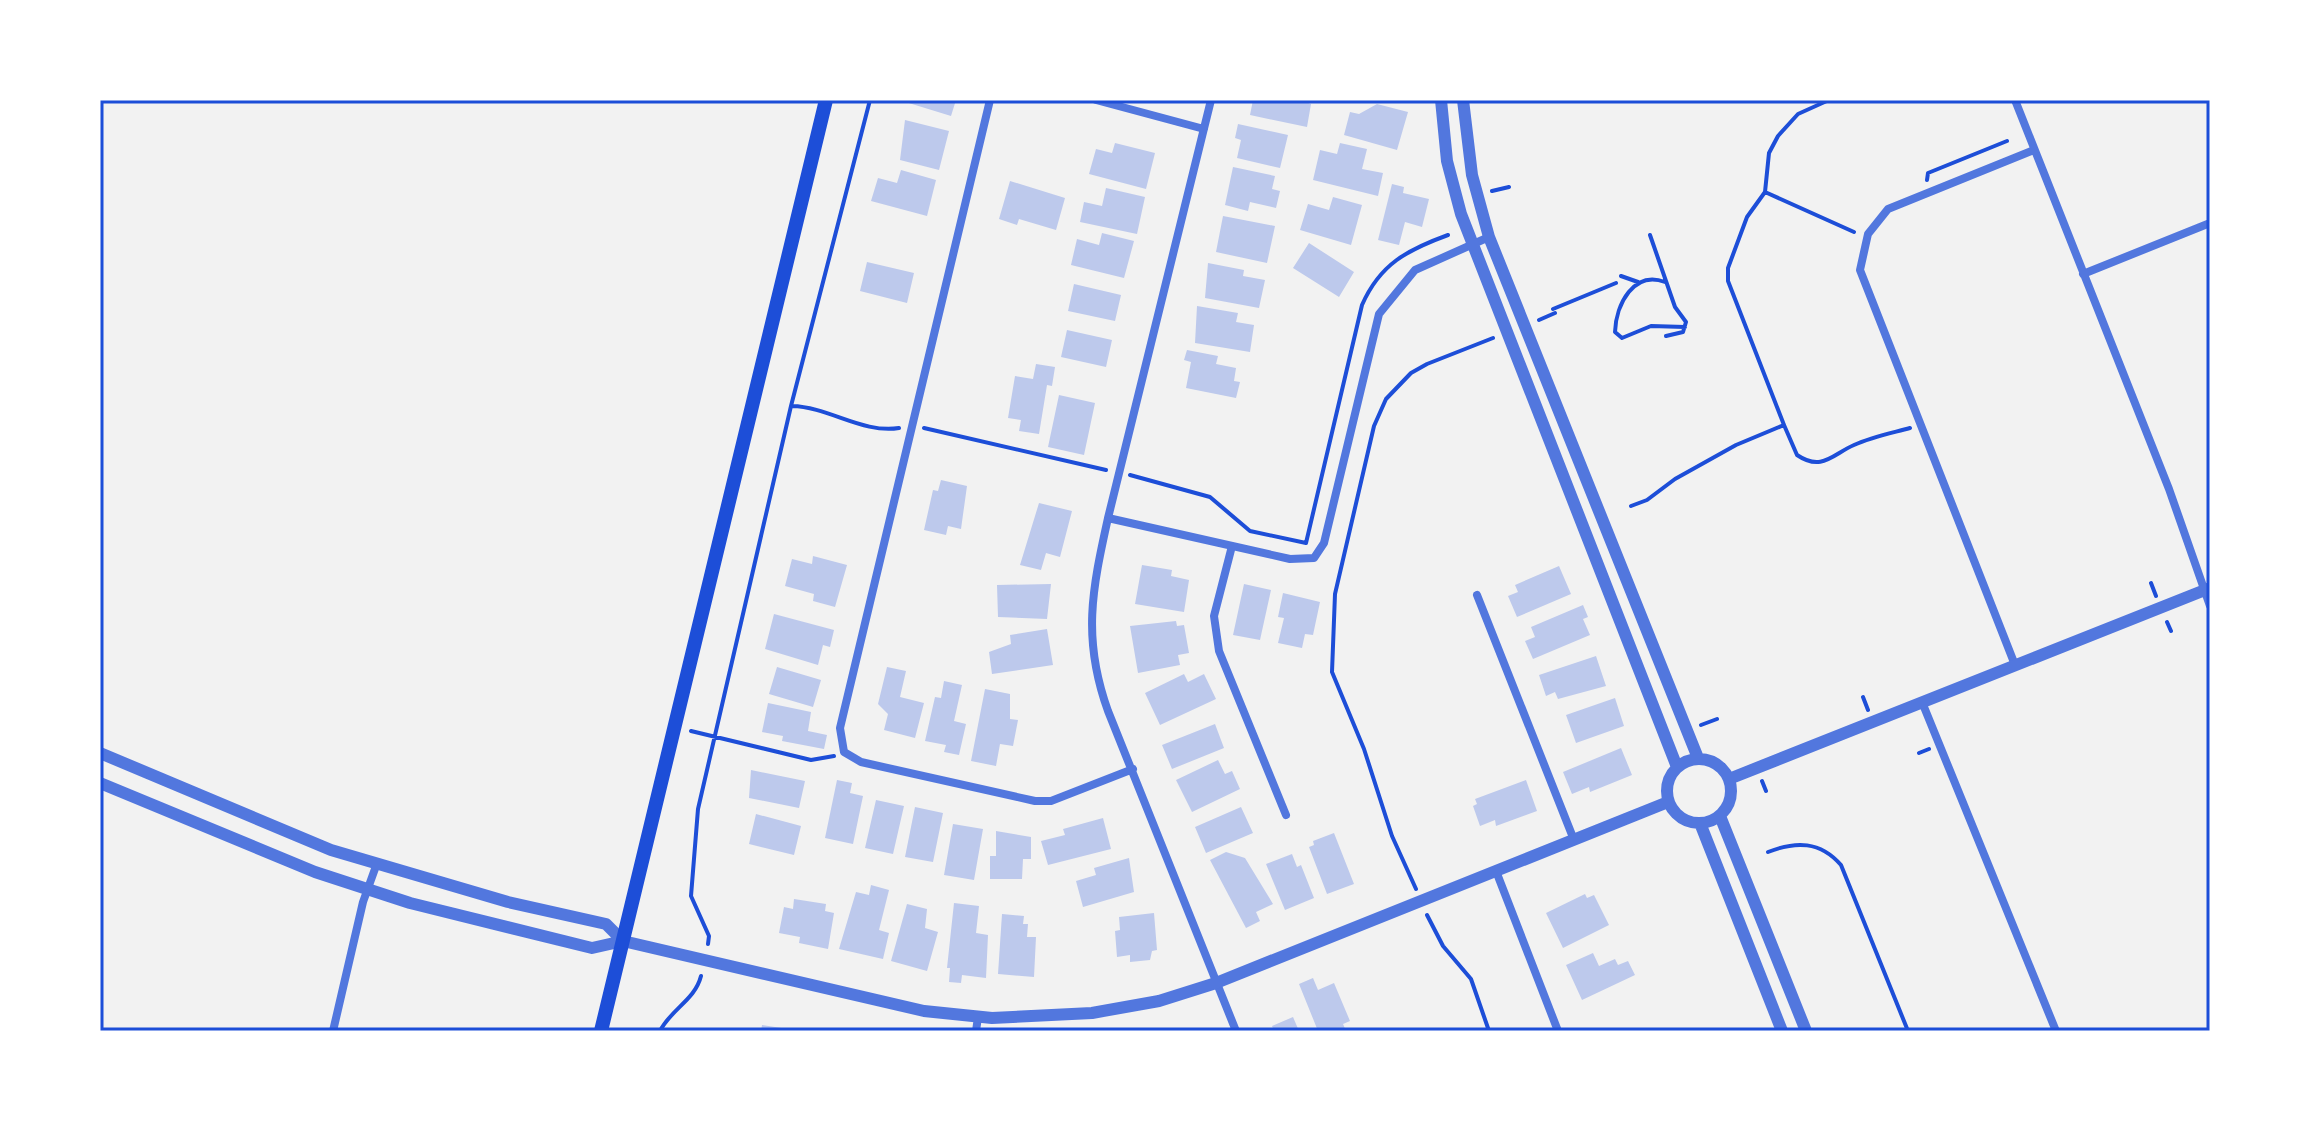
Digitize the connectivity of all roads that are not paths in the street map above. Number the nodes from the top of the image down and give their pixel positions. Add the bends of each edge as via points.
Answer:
1 (826, 100) edge
2 (990, 100) edge
3 (1096, 100) edge
4 (1211, 100) edge
5 (1441, 100) edge
6 (1463, 100) edge
7 (2015, 100) edge
8 (1204, 129) junction
9 (2034, 150) junction
10 (2210, 223) edge
11 (1489, 237) junction
12 (1471, 244) junction
13 (2083, 274) junction
14 (1108, 518) junction
15 (1232, 546) junction
16 (2207, 588) edge
17 (1477, 595) dead end
18 (2210, 606) edge
19 (2015, 665) junction
20 (1922, 702) junction
21 (100, 753) edge
22 (1698, 758) junction
23 (1677, 767) junction
24 (1133, 769) junction
25 (1729, 779) junction
26 (100, 783) edge
27 (1668, 802) junction
28 (1286, 815) dead end
29 (1720, 816) junction
30 (1700, 823) junction
31 (1574, 840) junction
32 (376, 866) junction
33 (1496, 871) junction
34 (367, 889) junction
35 (623, 941) junction
36 (1216, 983) junction
37 (978, 1017) junction
38 (333, 1031) edge
39 (601, 1031) edge
40 (976, 1031) edge
41 (1236, 1031) edge
42 (1558, 1031) edge
43 (1782, 1031) edge
44 (1806, 1031) edge
45 (2056, 1031) edge

1 - 35 main road
2 - 24 street via 840,728 844,752 861,762 1035,801 1051,801
3 - 8 street
4 - 8 street
5 - 12 street via 1453,191
6 - 11 street via 1472,175
7 - 9 street
8 - 14 street
9 - 13 street
9 - 19 street via 1888,209 1867,237 1860,270
10 - 13 street
11 - 12 street
11 - 22 street
12 - 15 street via 1415,270 1379,314 1320,552 1314,558 1290,559
12 - 23 street
13 - 16 street
14 - 15 street
14 - 24 street via 1090,608 1092,657
15 - 28 street via 1214,616 1219,651
16 - 18 street
16 - 19 street
17 - 31 street
19 - 20 street
20 - 25 street
20 - 45 street
21 - 32 street
22 - 23 street
22 - 25 street via 1717,764
23 - 27 street via 1667,783
24 - 36 street
25 - 29 street via 1731,799
26 - 34 street
27 - 30 street via 1686,821
27 - 31 street
29 - 30 street
29 - 44 street
30 - 43 street
31 - 33 street
32 - 34 street
32 - 35 street via 606,924
33 - 36 street
33 - 42 street
34 - 35 street via 592,948
34 - 38 street
35 - 37 street via 902,1007
35 - 39 main road
36 - 37 street via 1159,1001 1092,1013
36 - 41 street
37 - 40 street

